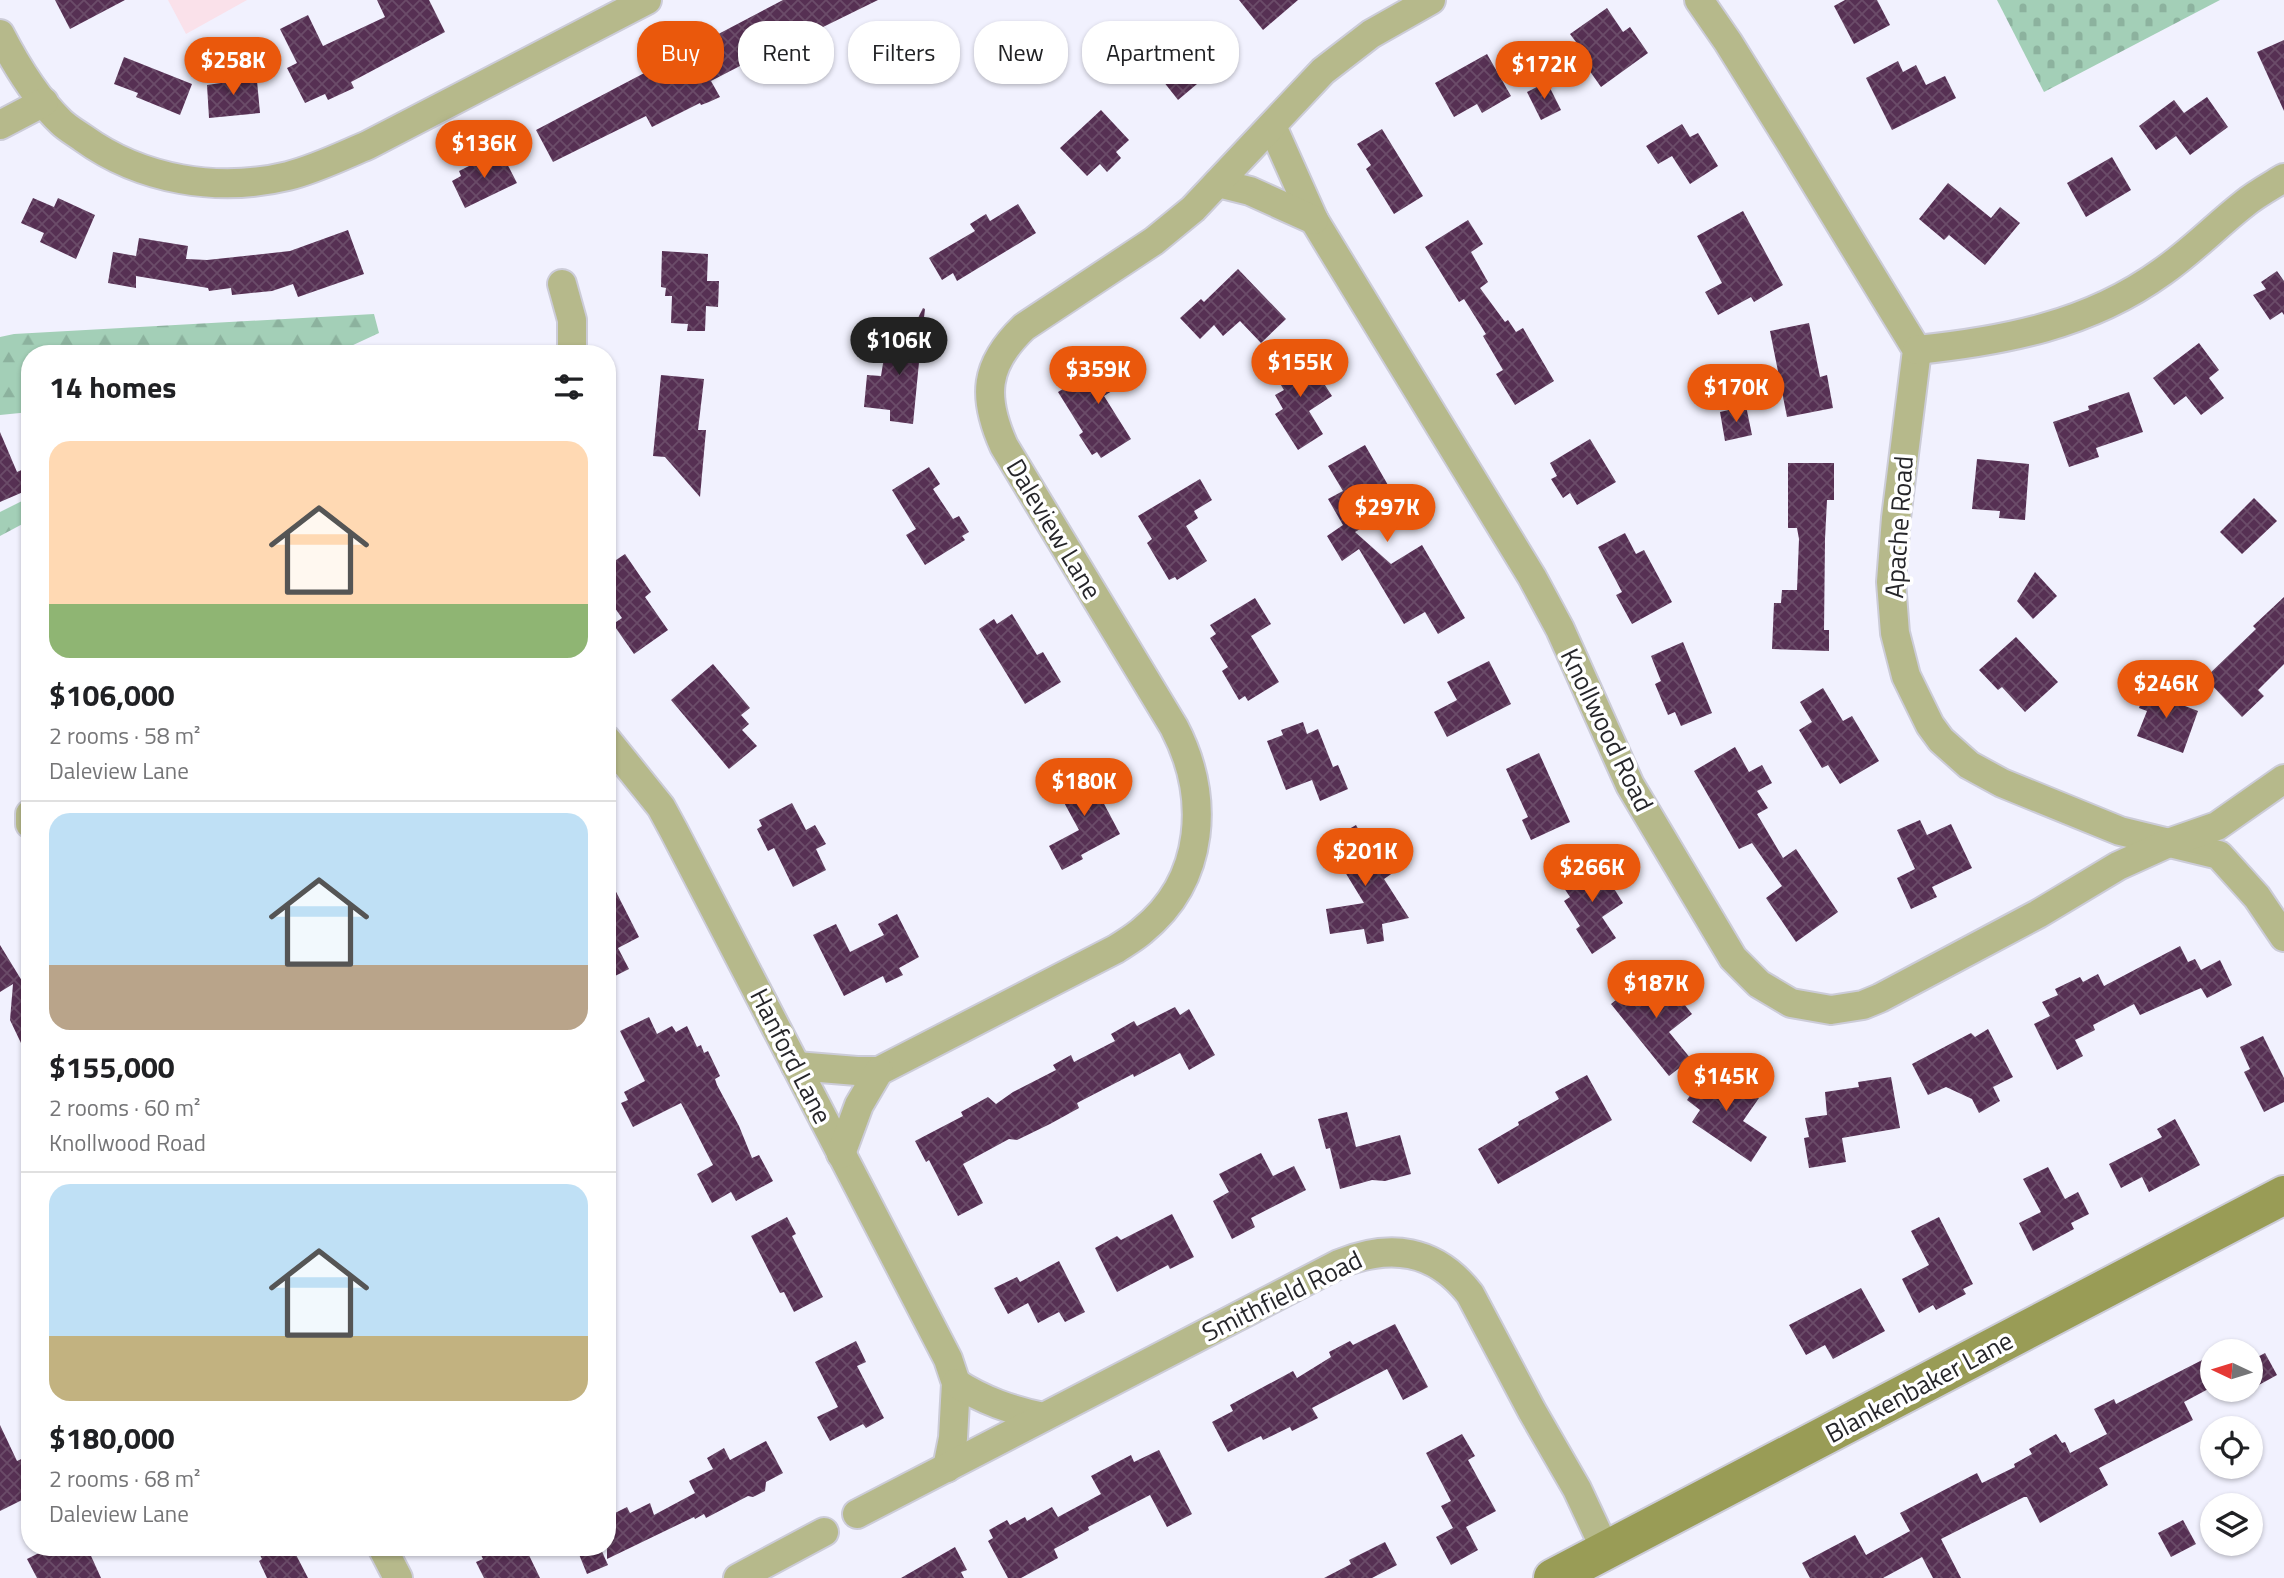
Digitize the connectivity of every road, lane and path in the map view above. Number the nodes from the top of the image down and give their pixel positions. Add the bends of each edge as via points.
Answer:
1 (647, 0) edge
2 (1431, 0) edge
3 (1699, 0) edge
4 (0, 34) edge
5 (44, 102) junction
6 (0, 125) edge
7 (1272, 126) junction
8 (2284, 178) edge
9 (1217, 183) junction
10 (1314, 220) junction
11 (562, 284) dead end
12 (572, 345) edge
13 (1917, 350) junction
14 (616, 751) edge
15 (2284, 779) edge
16 (2171, 842) junction
17 (2284, 937) edge
18 (796, 1066) junction
19 (879, 1071) junction
20 (841, 1154) junction
21 (2284, 1195) edge
22 (956, 1384) junction
23 (1043, 1417) junction
24 (947, 1468) junction
25 (858, 1514) dead end
26 (824, 1532) dead end
27 (1606, 1550) junction
28 (387, 1556) edge
29 (398, 1578) edge
30 (738, 1578) edge
31 (1553, 1578) edge

1 - 5 street via 368,145 288,176 237,183 164,176 96,147 62,124
2 - 7 street, Daleview Lane via 1371,34 1323,71
3 - 13 street
4 - 5 street
5 - 6 street
7 - 9 street, Daleview Lane
7 - 10 street, Knollwood Road
8 - 13 street via 2246,201 2163,272 2117,301 2077,319 2020,335
9 - 10 street via 1250,191
9 - 19 street, Daleview Lane via 1154,241 1024,327 996,362 990,390 993,421 1004,446 1183,744 1197,799 1192,854 1180,884 1143,931
10 - 16 street, Knollwood Road via 1532,577 1630,785 1733,958 1759,984 1791,1003 1815,1009 1863,1005 1948,963 2118,866
11 - 12 street via 572,320
13 - 16 street, Apache Road via 1891,582 1895,633 1913,692 1930,725 1941,740 1984,775 2120,831
14 - 18 street, Hanford Lane via 661,807
15 - 16 street, Knollwood Road via 2217,827
16 - 17 street, Apache Road via 2219,855 2257,897
18 - 19 street
18 - 20 street, Hanford Lane
19 - 20 street via 859,1105
20 - 22 street, Hanford Lane via 948,1359
21 - 27 street, Blankenbaker Lane
22 - 23 street via 1009,1410
22 - 24 street, Hanford Lane
23 - 24 street, Smithfield Road
23 - 27 street, Smithfield Road via 1339,1264 1374,1252 1407,1252 1444,1268 1470,1294
24 - 25 street, Smithfield Road
26 - 30 street
27 - 31 street, Blankenbaker Lane
28 - 29 street

